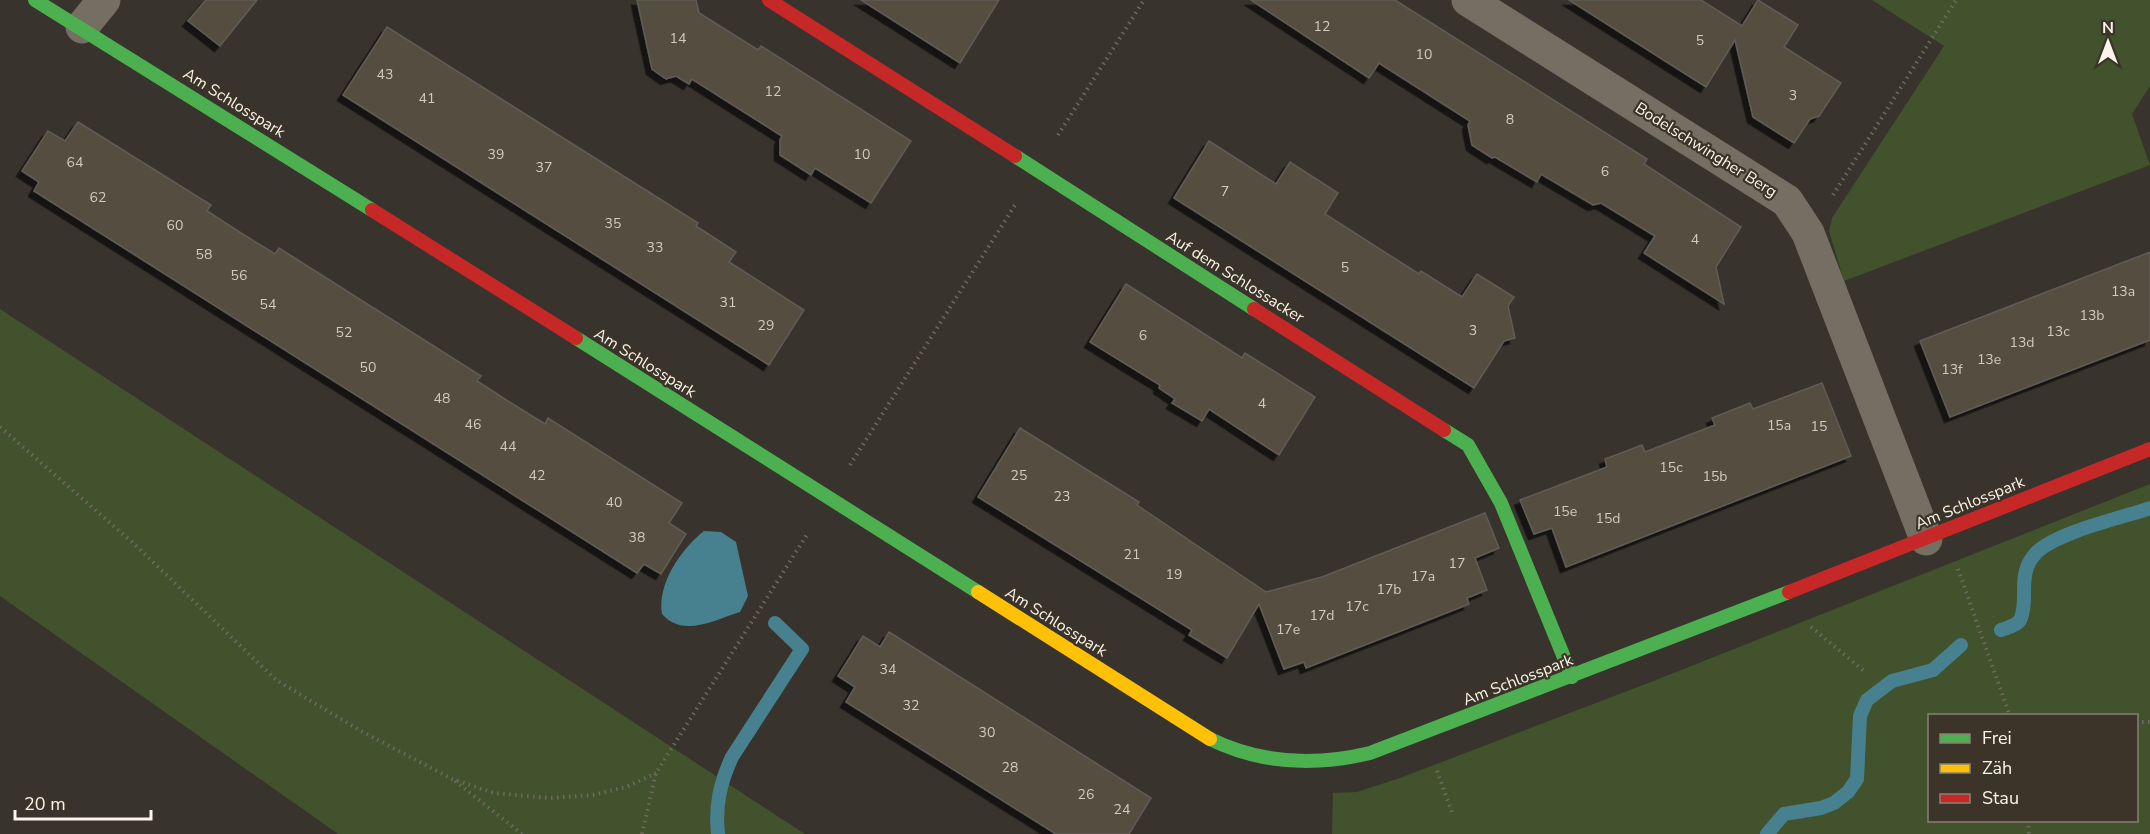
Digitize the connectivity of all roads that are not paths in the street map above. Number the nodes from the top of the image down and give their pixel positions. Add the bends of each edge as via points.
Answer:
1 (35, 0) edge
2 (104, 0) edge
3 (769, 0) edge
4 (1468, 0) edge
5 (82, 27) junction
6 (2150, 449) edge
7 (1935, 536) junction
8 (1572, 677) junction

1 - 5 street, Am Schlosspark
2 - 5 street
3 - 8 street, Auf dem Schlossacker via 1468,445 1501,502
4 - 7 street, Bodelschwingher Berg via 1787,201 1808,233
5 - 8 street, Am Schlosspark via 1212,740 1276,761 1315,765 1355,758
6 - 7 street, Am Schlosspark
7 - 8 street, Am Schlosspark

